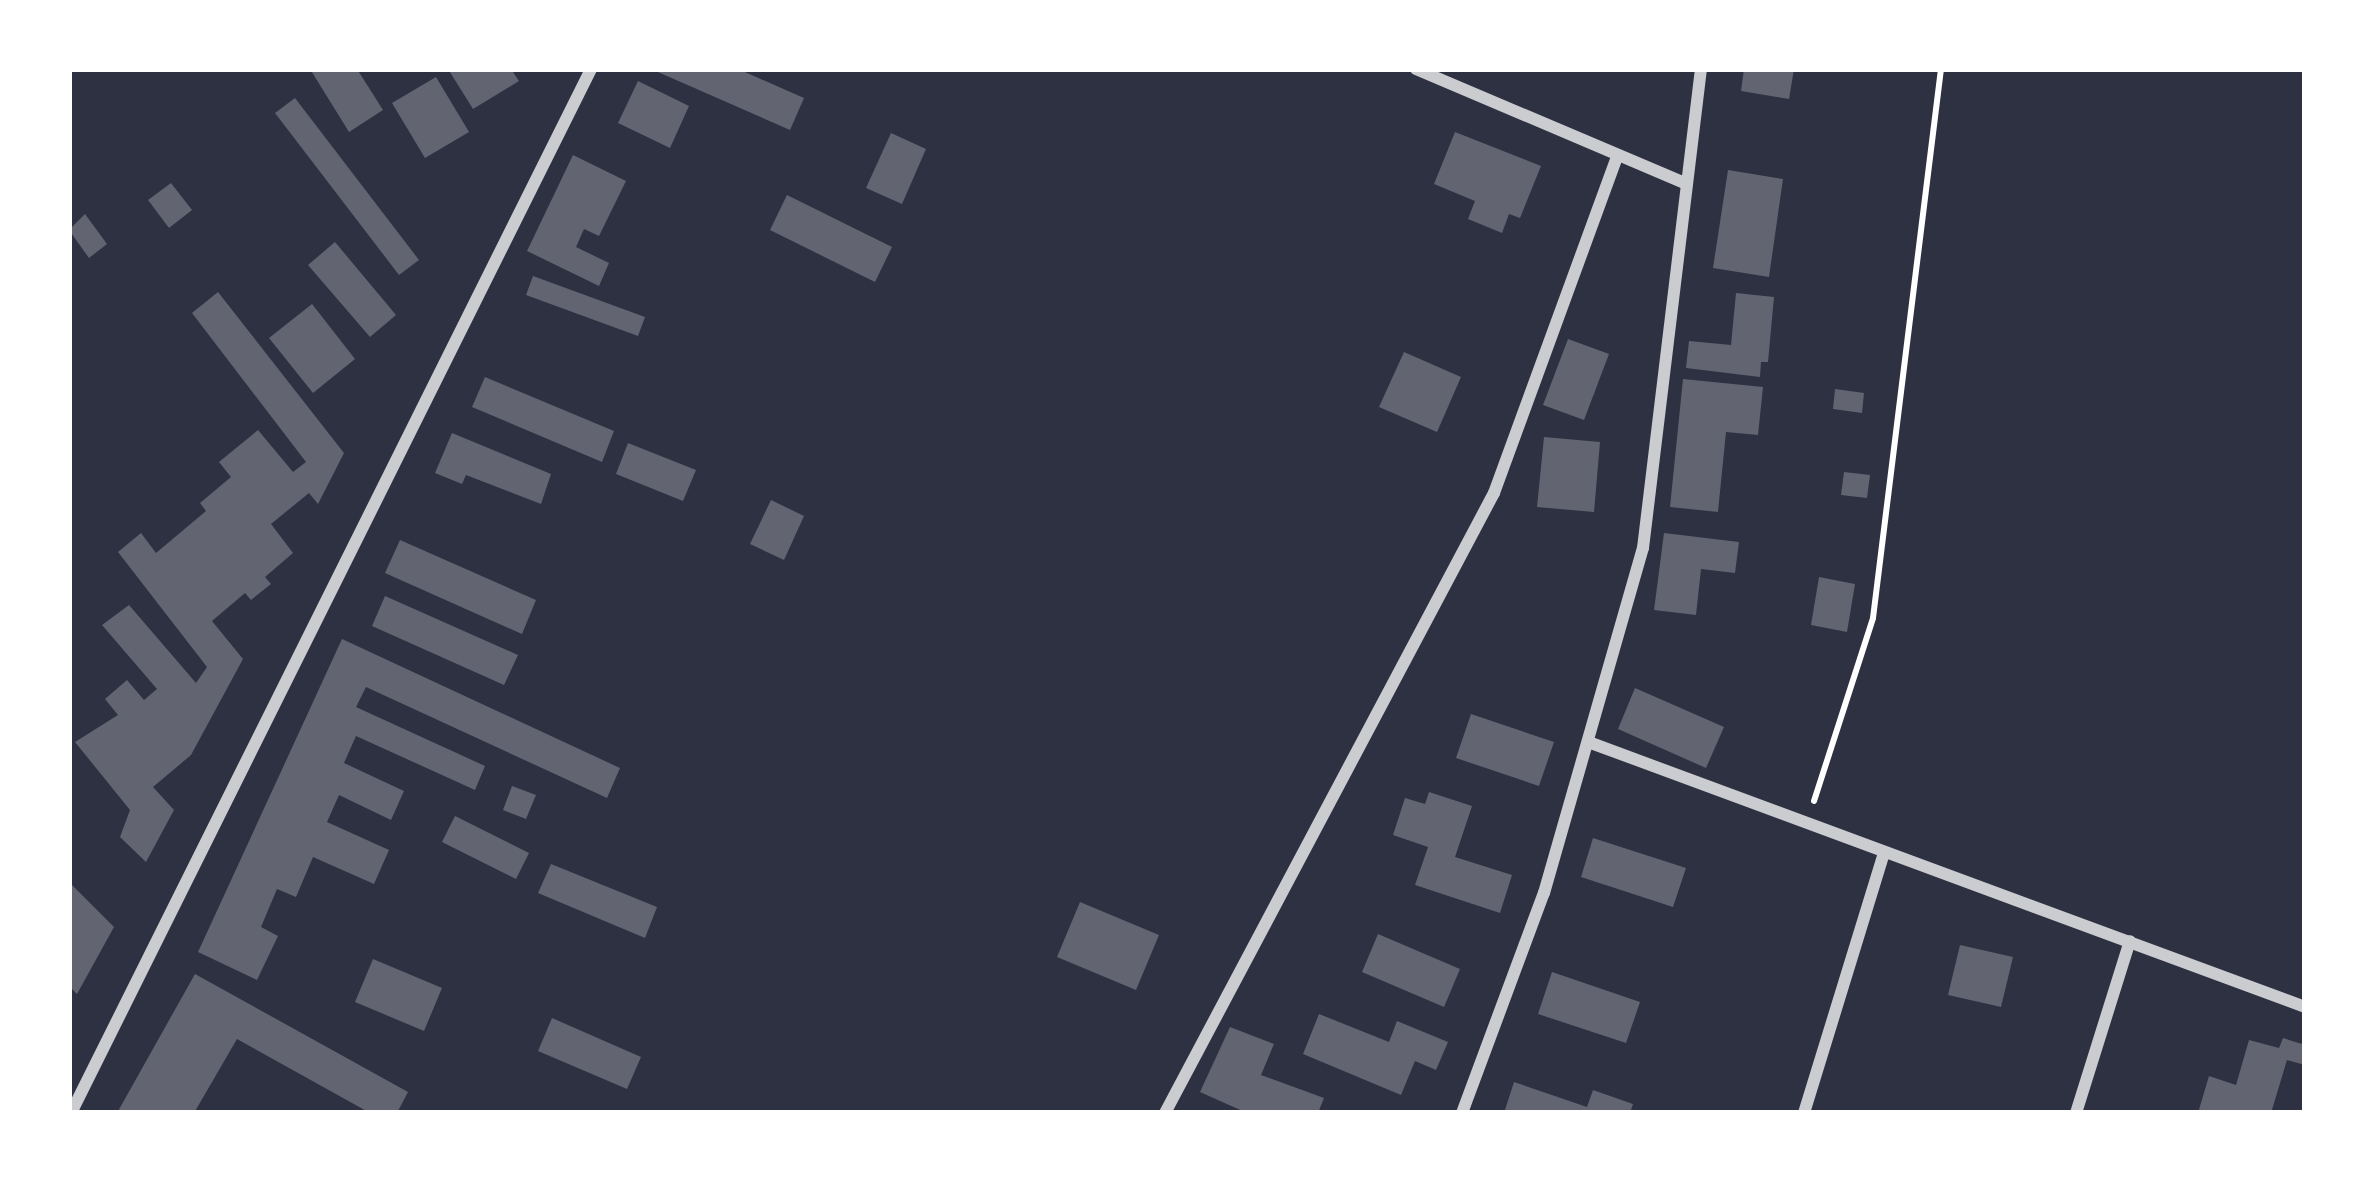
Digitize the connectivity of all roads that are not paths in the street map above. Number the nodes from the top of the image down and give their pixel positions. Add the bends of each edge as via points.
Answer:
1 (592, 69) edge
2 (1416, 69) edge
3 (1701, 69) edge
4 (1616, 159) junction
5 (1687, 184) junction
6 (1591, 743) junction
7 (1882, 857) junction
8 (2130, 941) junction
9 (2305, 1007) edge
10 (71, 1113) edge
11 (1165, 1113) edge
12 (1462, 1113) edge
13 (1804, 1113) edge
14 (2076, 1113) edge

1 - 10 street
2 - 4 street
3 - 5 street
4 - 5 street
4 - 11 street via 1494,494
5 - 6 street via 1643,548
6 - 7 street
6 - 12 street
7 - 8 street
7 - 13 street
8 - 9 street
8 - 14 street

